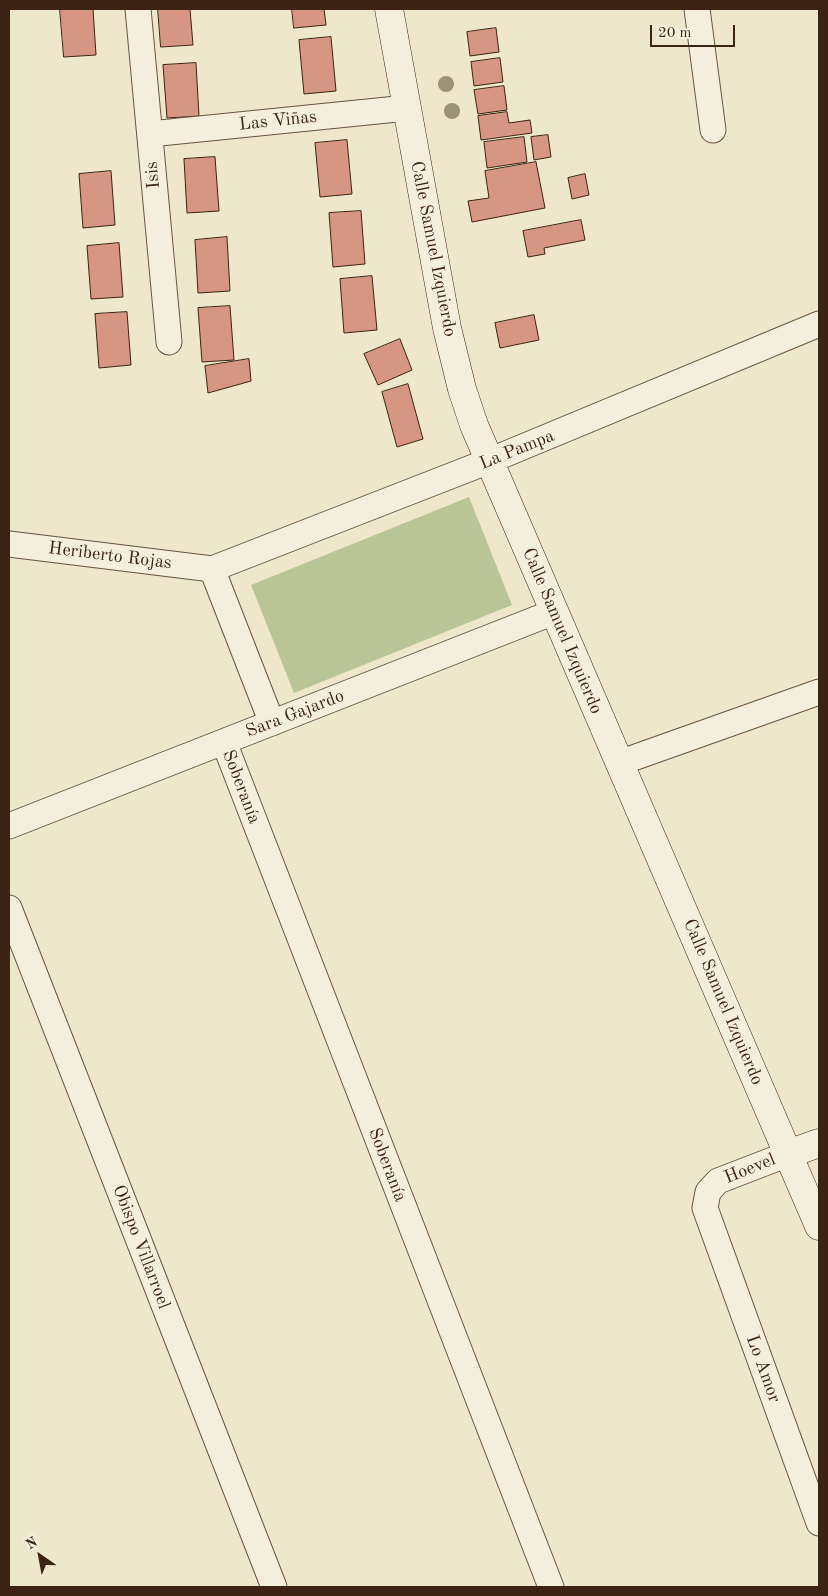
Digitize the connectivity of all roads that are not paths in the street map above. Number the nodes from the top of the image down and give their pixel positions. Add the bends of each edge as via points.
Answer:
1 (138, 9) edge
2 (389, 9) edge
3 (697, 9) edge
4 (407, 108) junction
5 (713, 130) dead end
6 (150, 134) junction
7 (819, 324) edge
8 (169, 342) dead end
9 (489, 461) junction
10 (9, 544) edge
11 (212, 569) junction
12 (554, 612) junction
13 (819, 692) edge
14 (272, 723) junction
15 (224, 742) junction
16 (619, 763) junction
17 (9, 826) edge
18 (9, 908) edge
19 (819, 1143) edge
20 (788, 1154) junction
21 (707, 1215) joint
22 (819, 1226) edge
23 (819, 1523) edge
24 (274, 1587) edge
25 (551, 1587) edge

1 - 6 street, Isis
2 - 4 street, Calle Samuel Izquierdo
3 - 5 street
4 - 6 street, Las Viñas
4 - 9 street, Calle Samuel Izquierdo via 454,359 474,426
6 - 8 street, Isis
7 - 9 street, La Pampa
9 - 11 street, La Pampa
9 - 12 street, Calle Samuel Izquierdo
10 - 11 street, Heriberto Rojas
11 - 14 street
12 - 14 street, Sara Gajardo
12 - 16 street, Calle Samuel Izquierdo
13 - 16 street
14 - 15 street, Sara Gajardo
15 - 17 street, Sara Gajardo
15 - 25 street, Soberanía
16 - 20 street, Calle Samuel Izquierdo
18 - 24 street, Obispo Villarroel
19 - 20 street, Hoevel
20 - 21 street, Hoevel via 718,1181 708,1192
20 - 22 street, Calle Samuel Izquierdo
21 - 23 street, Lo Amor

